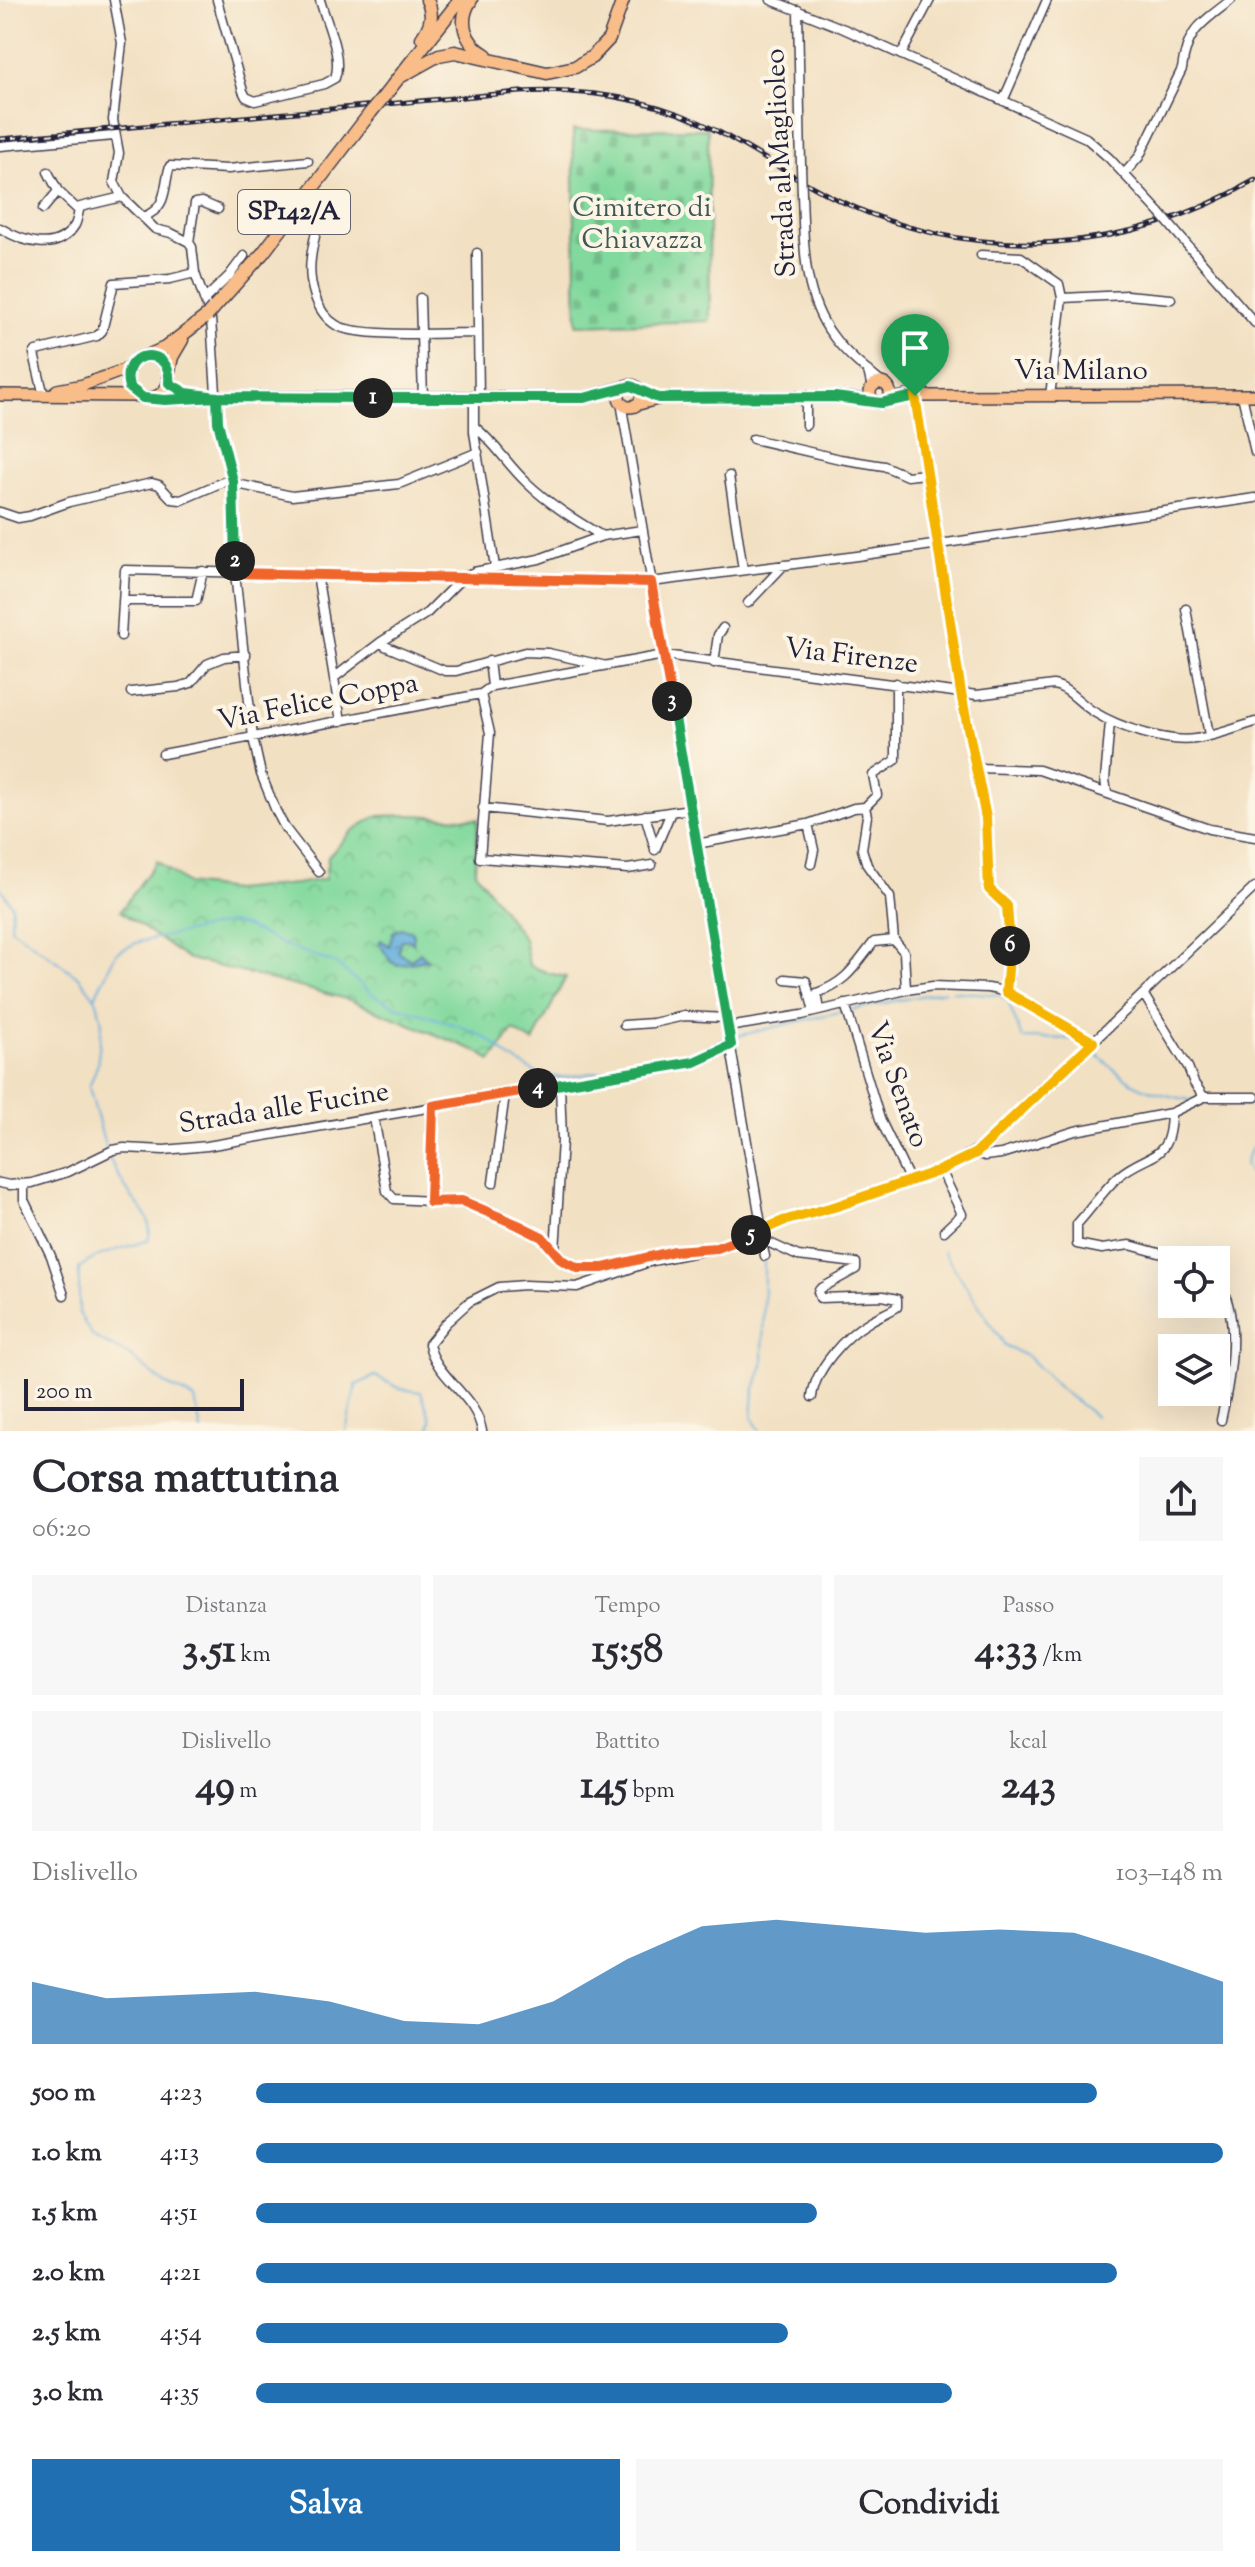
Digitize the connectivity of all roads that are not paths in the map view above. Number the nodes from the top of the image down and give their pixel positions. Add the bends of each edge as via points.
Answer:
1 (114, 0) edge
2 (217, 0) edge
3 (320, 0) edge
4 (427, 0) edge
5 (460, 0) edge
6 (471, 0) edge
7 (623, 0) edge
8 (771, 0) edge
9 (930, 0) edge
10 (1047, 0) edge
11 (1231, 0) edge
12 (782, 2) edge
13 (798, 10) junction
14 (901, 55) junction
15 (492, 59) junction
16 (402, 73) junction
17 (1003, 101) junction
18 (114, 136) junction
19 (0, 146) edge
20 (308, 161) dead end
21 (48, 172) dead end
22 (1124, 174) junction
23 (58, 191) junction
24 (122, 197) junction
25 (323, 203) dead end
26 (43, 209) dead end
27 (218, 209) dead end
28 (78, 210) junction
29 (143, 217) junction
30 (0, 228) edge
31 (189, 242) junction
32 (477, 253) dead end
33 (981, 255) dead end
34 (244, 256) dead end
35 (195, 273) junction
36 (420, 298) dead end
37 (1062, 298) junction
38 (1171, 299) dead end
39 (208, 308) junction
40 (1255, 323) edge
41 (189, 331) junction
42 (421, 333) junction
43 (478, 333) junction
44 (147, 356) junction
45 (129, 368) junction
46 (169, 377) junction
47 (43, 392) junction
48 (879, 392) junction
49 (0, 395) edge
50 (28, 395) junction
51 (1249, 395) edge
52 (138, 396) junction
53 (911, 396) junction
54 (1050, 396) junction
55 (155, 397) junction
56 (215, 397) junction
57 (806, 397) junction
58 (477, 398) junction
59 (658, 398) junction
60 (423, 399) junction
61 (626, 400) junction
62 (806, 425) dead end
63 (475, 427) junction
64 (753, 439) dead end
65 (478, 452) junction
66 (1255, 452) edge
67 (925, 474) junction
68 (729, 476) dead end
69 (232, 478) junction
70 (1255, 498) edge
71 (0, 512) edge
72 (642, 530) junction
73 (602, 536) junction
74 (938, 543) junction
75 (785, 565) junction
76 (495, 567) junction
77 (743, 570) junction
78 (203, 571) junction
79 (235, 573) junction
80 (317, 574) junction
81 (461, 579) junction
82 (651, 582) junction
83 (123, 601) junction
84 (748, 603) dead end
85 (1186, 609) dead end
86 (723, 628) dead end
87 (121, 636) dead end
88 (381, 642) junction
89 (246, 655) junction
90 (664, 655) junction
91 (489, 661) junction
92 (714, 663) junction
93 (606, 666) junction
94 (335, 677) junction
95 (896, 683) junction
96 (492, 686) junction
97 (131, 692) dead end
98 (961, 693) junction
99 (481, 694) junction
100 (341, 721) junction
101 (1110, 722) junction
102 (1255, 722) edge
103 (1209, 735) junction
104 (253, 738) junction
105 (163, 754) dead end
106 (977, 768) junction
107 (1107, 793) junction
108 (865, 807) junction
109 (483, 808) junction
110 (690, 809) junction
111 (671, 812) junction
112 (645, 815) junction
113 (808, 824) junction
114 (1255, 837) edge
115 (696, 844) junction
116 (811, 864) dead end
117 (652, 865) dead end
118 (319, 872) dead end
119 (1255, 887) edge
120 (894, 940) junction
121 (785, 979) dead end
122 (906, 990) junction
123 (1006, 992) junction
124 (1144, 995) junction
125 (845, 1004) junction
126 (817, 1011) junction
127 (727, 1023) junction
128 (624, 1025) dead end
129 (731, 1045) junction
130 (1088, 1047) junction
131 (560, 1085) junction
132 (505, 1094) junction
133 (1204, 1097) junction
134 (1255, 1097) edge
135 (433, 1106) junction
136 (1171, 1113) junction
137 (374, 1118) junction
138 (976, 1153) junction
139 (941, 1170) junction
140 (910, 1181) junction
141 (0, 1183) edge
142 (493, 1183) dead end
143 (24, 1184) junction
144 (430, 1202) junction
145 (944, 1231) dead end
146 (759, 1235) junction
147 (702, 1250) junction
148 (555, 1251) junction
149 (1158, 1253) edge
150 (765, 1256) dead end
151 (64, 1295) dead end
152 (1230, 1310) edge
153 (812, 1397) dead end
154 (1221, 1420) dead end
155 (482, 1431) edge

1 - 18 street via 122,43
2 - 3 street via 243,91 255,101 335,78 335,54
4 - 16 highway via 431,22
5 - 16 highway, SP142/A
6 - 15 highway via 463,25 469,40
7 - 15 highway via 609,39 575,67 547,73
8 - 12 street, Strada al Maglioleo
9 - 14 street
10 - 17 street
11 - 22 street via 1193,31 1182,69 1139,157
12 - 13 street, Strada al Maglioleo
13 - 14 street
13 - 48 street, Strada al Maglioleo, bridge via 806,269 832,335 867,371
14 - 17 street
15 - 16 highway via 455,52
16 - 39 highway, SP142/A, bridge via 263,253
17 - 22 street via 1086,138
18 - 19 street
18 - 24 street via 119,153 114,182
20 - 29 street via 228,169 170,166 166,195
21 - 23 street
22 - 40 street, bridge
23 - 26 street
23 - 28 street
24 - 28 street
24 - 29 street
25 - 42 street via 310,261 320,309 336,326 348,329
27 - 31 street via 195,203
28 - 30 street via 77,222 63,237 43,244
29 - 31 street via 155,229
31 - 35 street
32 - 43 street
33 - 37 street via 1021,257 1059,284
34 - 39 street
35 - 39 street
35 - 47 street via 114,283 97,336 36,351
36 - 42 street
37 - 38 street
37 - 54 street
39 - 41 highway, SP142/A
39 - 56 street
41 - 44 highway, SP142/A
41 - 46 highway, SP142/A via 172,357
42 - 43 street
42 - 60 street
43 - 58 street
44 - 45 main road
44 - 46 main road via 160,360
45 - 47 main road via 83,385
45 - 52 main road via 129,387
46 - 55 main road
46 - 56 main road, Via Milano via 186,393
47 - 50 main road
48 - 53 main road, Via Milano
48 - 57 main road, Via Milano
49 - 50 main road
50 - 52 main road
51 - 54 main road, Via Milano
51 - 66 street
52 - 55 main road
53 - 54 main road, Via Milano
53 - 67 street
55 - 56 main road, Via Milano
56 - 60 main road, Via Milano
56 - 69 street
57 - 59 main road, Via Milano
57 - 62 street
58 - 60 main road, Via Milano
58 - 61 main road, Via Milano
58 - 63 street
59 - 61 main road, Via Milano
59 - 61 main road, Via Milano via 634,386
61 - 72 street via 625,427
63 - 65 street
63 - 73 street via 539,494
64 - 67 street via 884,466 907,476
65 - 69 street via 399,484 292,496 237,484
65 - 76 street
67 - 74 street
68 - 77 street
69 - 71 street via 181,500 152,483 30,516
69 - 79 street
70 - 74 street
72 - 73 street
72 - 82 street
73 - 76 street via 552,555
74 - 75 street
74 - 98 street
75 - 77 street
75 - 84 street
76 - 81 street
77 - 82 street
78 - 79 street
78 - 83 street via 196,601
78 - 83 street via 125,570
79 - 80 street
79 - 89 street
80 - 81 street
80 - 94 street
81 - 82 street
81 - 88 street via 427,613
82 - 90 street
83 - 87 street
85 - 103 street
86 - 92 street
88 - 91 street via 445,671
88 - 94 street
89 - 97 street via 207,664 191,683
89 - 104 street
90 - 92 street, Via Firenze
90 - 93 street, Via Felice Coppa
90 - 110 street
91 - 93 street via 536,652
91 - 96 street
92 - 95 street, Via Firenze
93 - 96 street, Via Felice Coppa
94 - 100 street
95 - 98 street, Via Firenze
95 - 108 street via 896,760 873,775 877,795
96 - 99 street, Via Felice Coppa
98 - 101 street, Via Firenze via 1062,686
98 - 106 street
99 - 100 street, Via Felice Coppa
99 - 109 street via 490,733
100 - 104 street, Via Felice Coppa
101 - 103 street, Via Firenze via 1173,739
101 - 107 street
102 - 103 street, Via Firenze
104 - 105 street, Via Felice Coppa
104 - 118 street via 276,811
106 - 107 street via 1039,770
106 - 123 street via 986,818 989,889 1007,906 1011,958
107 - 114 street via 1209,829
108 - 113 street
108 - 120 street via 862,849 890,897
109 - 112 street via 608,821
109 - 117 street via 480,858 628,869
110 - 111 street
110 - 115 street
111 - 112 street
111 - 112 street via 655,850
113 - 115 street
113 - 116 street via 814,850
115 - 127 street
119 - 124 street
120 - 122 street via 904,952
120 - 126 street via 874,942 849,976 817,993
121 - 126 street via 806,981
122 - 123 street
122 - 125 street
123 - 130 street
124 - 130 street
124 - 133 street
125 - 126 street
125 - 140 street, Via Senato via 880,1119
126 - 127 street
127 - 128 street via 684,1016
127 - 129 street
129 - 131 street, Strada alle Fucine via 694,1062
129 - 146 street
130 - 138 street
131 - 132 street, Strada alle Fucine
131 - 148 street
132 - 135 street, Strada alle Fucine
132 - 142 street
133 - 134 street
133 - 136 street
135 - 137 street, Strada alle Fucine
135 - 144 street
136 - 138 street via 1075,1131 1001,1154
136 - 149 street via 1171,1134 1157,1156 1120,1175 1077,1224 1077,1244 1102,1249 1130,1245
137 - 143 street, Strada alle Fucine via 207,1146 113,1150 68,1172
137 - 144 street via 390,1196
138 - 139 street
139 - 140 street
139 - 145 street via 962,1214
140 - 146 street via 783,1221
141 - 143 street, Strada alle Fucine
143 - 151 street via 24,1200
144 - 148 street via 469,1203 542,1237
146 - 147 street
146 - 150 street
146 - 153 street via 798,1256 856,1263 856,1269 820,1289 820,1298 897,1299 897,1307 868,1322 835,1353 813,1386
147 - 148 street via 593,1268 578,1268
147 - 155 street via 577,1287 499,1287 469,1302 429,1344 473,1408
152 - 154 street via 1231,1361

